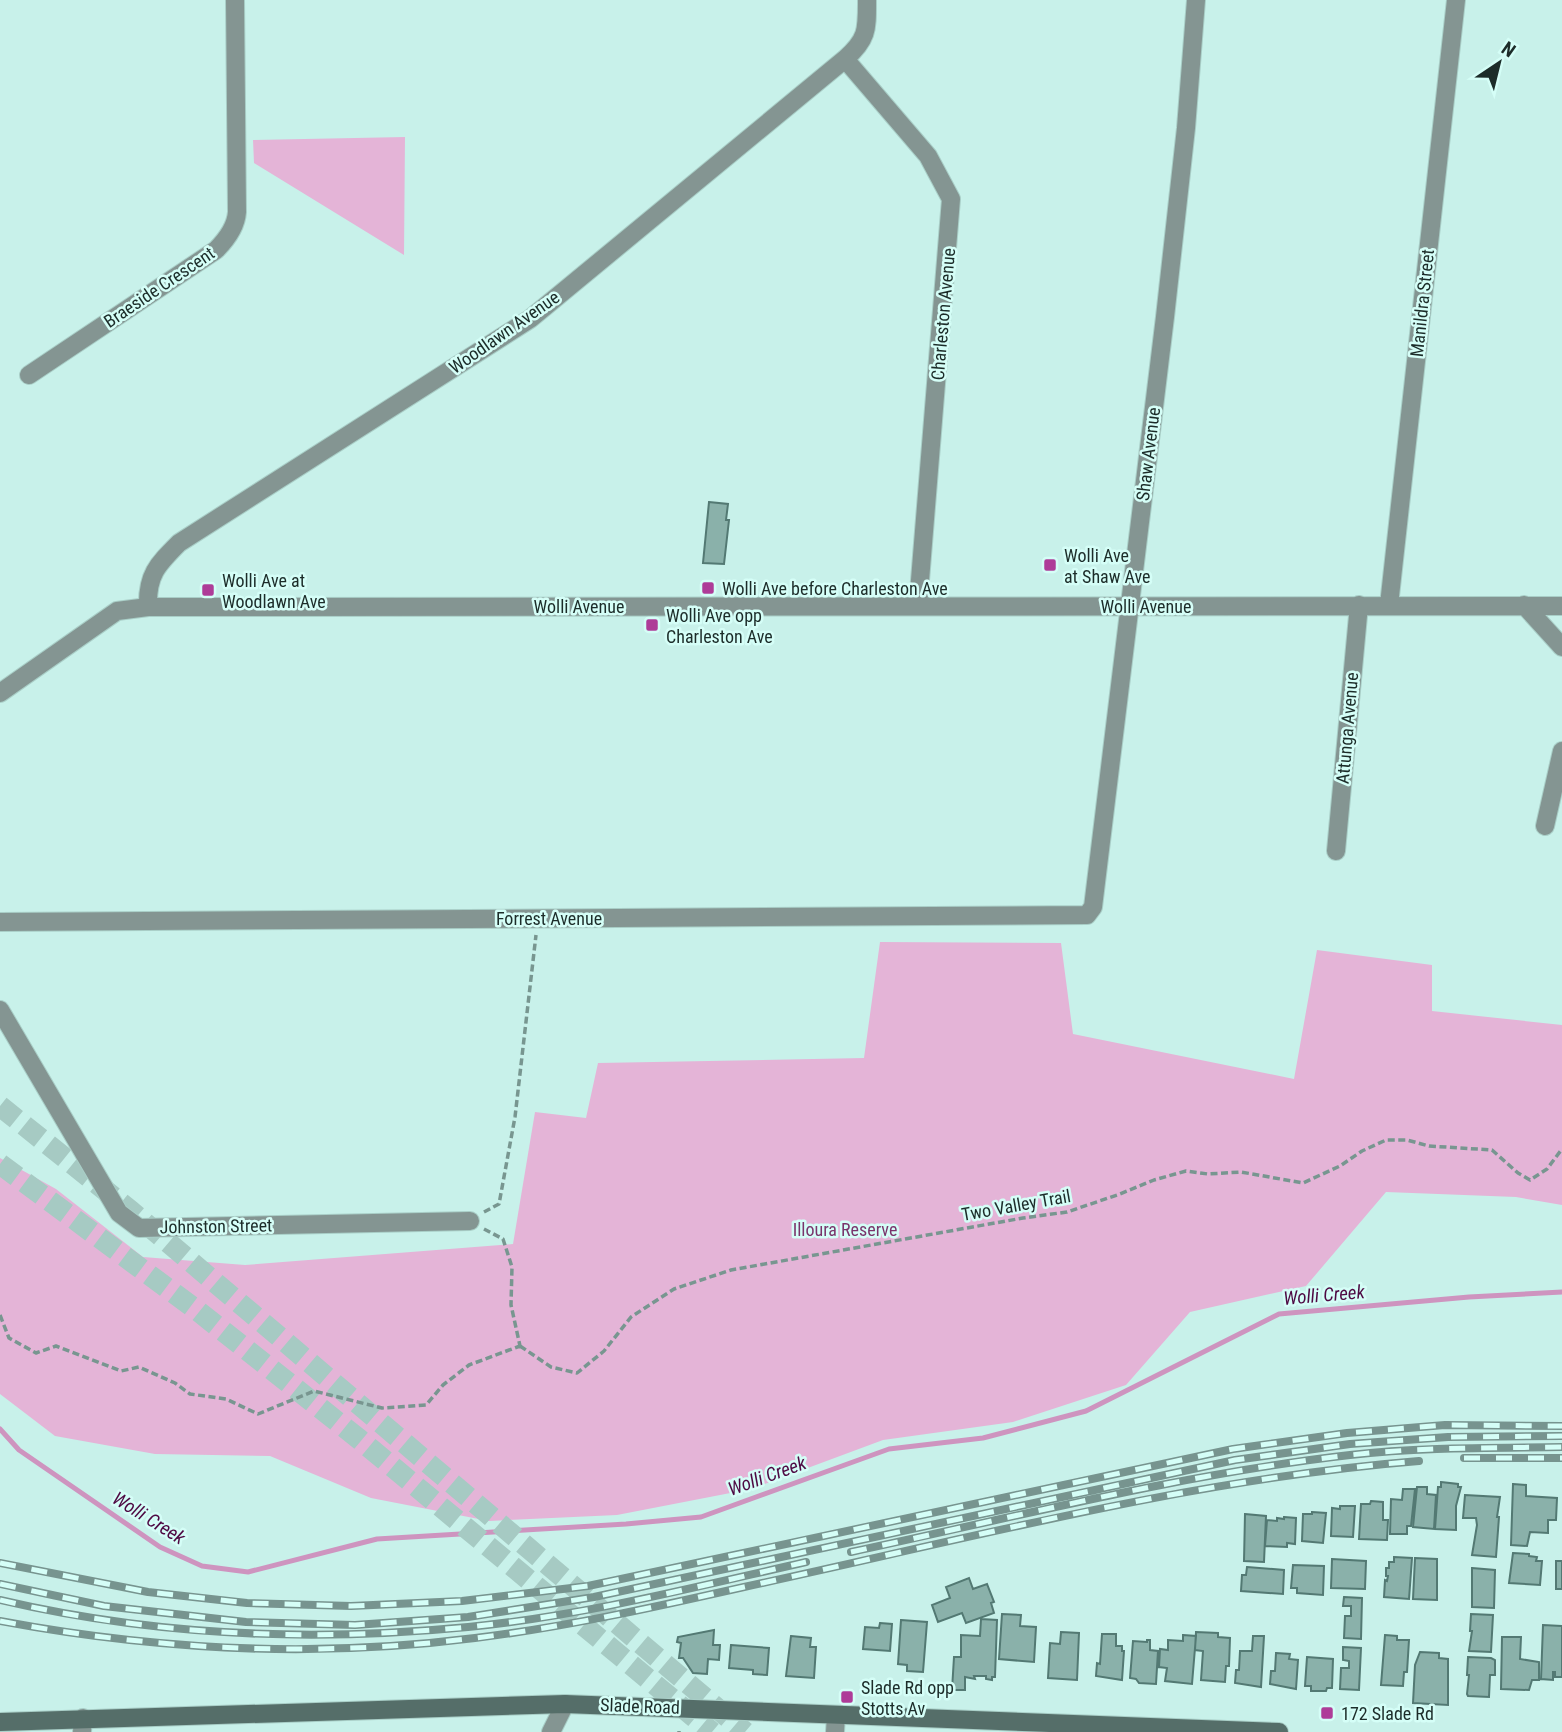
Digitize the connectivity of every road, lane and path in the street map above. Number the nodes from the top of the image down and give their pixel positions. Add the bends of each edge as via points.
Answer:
1 (235, 0) edge
2 (867, 0) edge
3 (1196, 0) edge
4 (1456, 0) edge
5 (845, 60) junction
6 (29, 374) dead end
7 (918, 605) junction
8 (1130, 605) junction
9 (1390, 605) junction
10 (1524, 605) junction
11 (1359, 606) junction
12 (1562, 606) edge
13 (148, 607) junction
14 (1562, 647) edge
15 (0, 693) edge
16 (1562, 751) edge
17 (1545, 826) dead end
18 (1336, 851) dead end
19 (1093, 907) joint
20 (0, 922) edge
21 (536, 935) dead end
22 (0, 1010) edge
23 (1562, 1149) edge
24 (470, 1221) junction
25 (0, 1315) edge
26 (518, 1347) junction
27 (565, 1704) junction
28 (0, 1722) edge
29 (835, 1724) edge
30 (83, 1725) edge
31 (33, 1726) edge
32 (551, 1732) edge
33 (1279, 1732) edge

1 - 6 street, Braeside Crescent via 235,225 216,250
2 - 5 street, Woodlawn Avenue via 864,40
3 - 8 street, Shaw Avenue via 1186,128
4 - 9 street, Manildra Street
5 - 7 street, Charleston Avenue via 928,156 951,199
5 - 13 street, Woodlawn Avenue via 530,319 179,543 150,578
7 - 8 street, Wolli Avenue
7 - 13 street, Wolli Avenue
8 - 11 street, Wolli Avenue
8 - 19 street, Shaw Avenue
9 - 10 street, Wolli Avenue
9 - 11 street, Wolli Avenue
10 - 12 street, Wolli Avenue
10 - 14 street
11 - 18 street, Attunga Avenue
13 - 15 street, Wolli Avenue via 117,611
16 - 17 street
19 - 20 street, Forrest Avenue via 1087,915
21 - 24 path via 515,1117 499,1204
22 - 24 street, Johnston Street via 119,1213 139,1227
23 - 26 path, Two Valley Trail via 1547,1169 1530,1180 1492,1150 1407,1140 1386,1140 1303,1183 1241,1172 1186,1171 1067,1212 732,1270 674,1289 631,1317 604,1351 577,1373 551,1367
24 - 26 path via 503,1240 512,1267 511,1305
25 - 26 path via 9,1338 36,1353 56,1346 121,1371 139,1367 190,1394 226,1399 258,1414 314,1391 382,1408 426,1405 469,1365
27 - 29 main road, Slade Road
27 - 30 main road, Slade Road
27 - 32 street
28 - 31 main road, Slade Road
29 - 33 main road, Slade Road
30 - 31 main road, Slade Road

